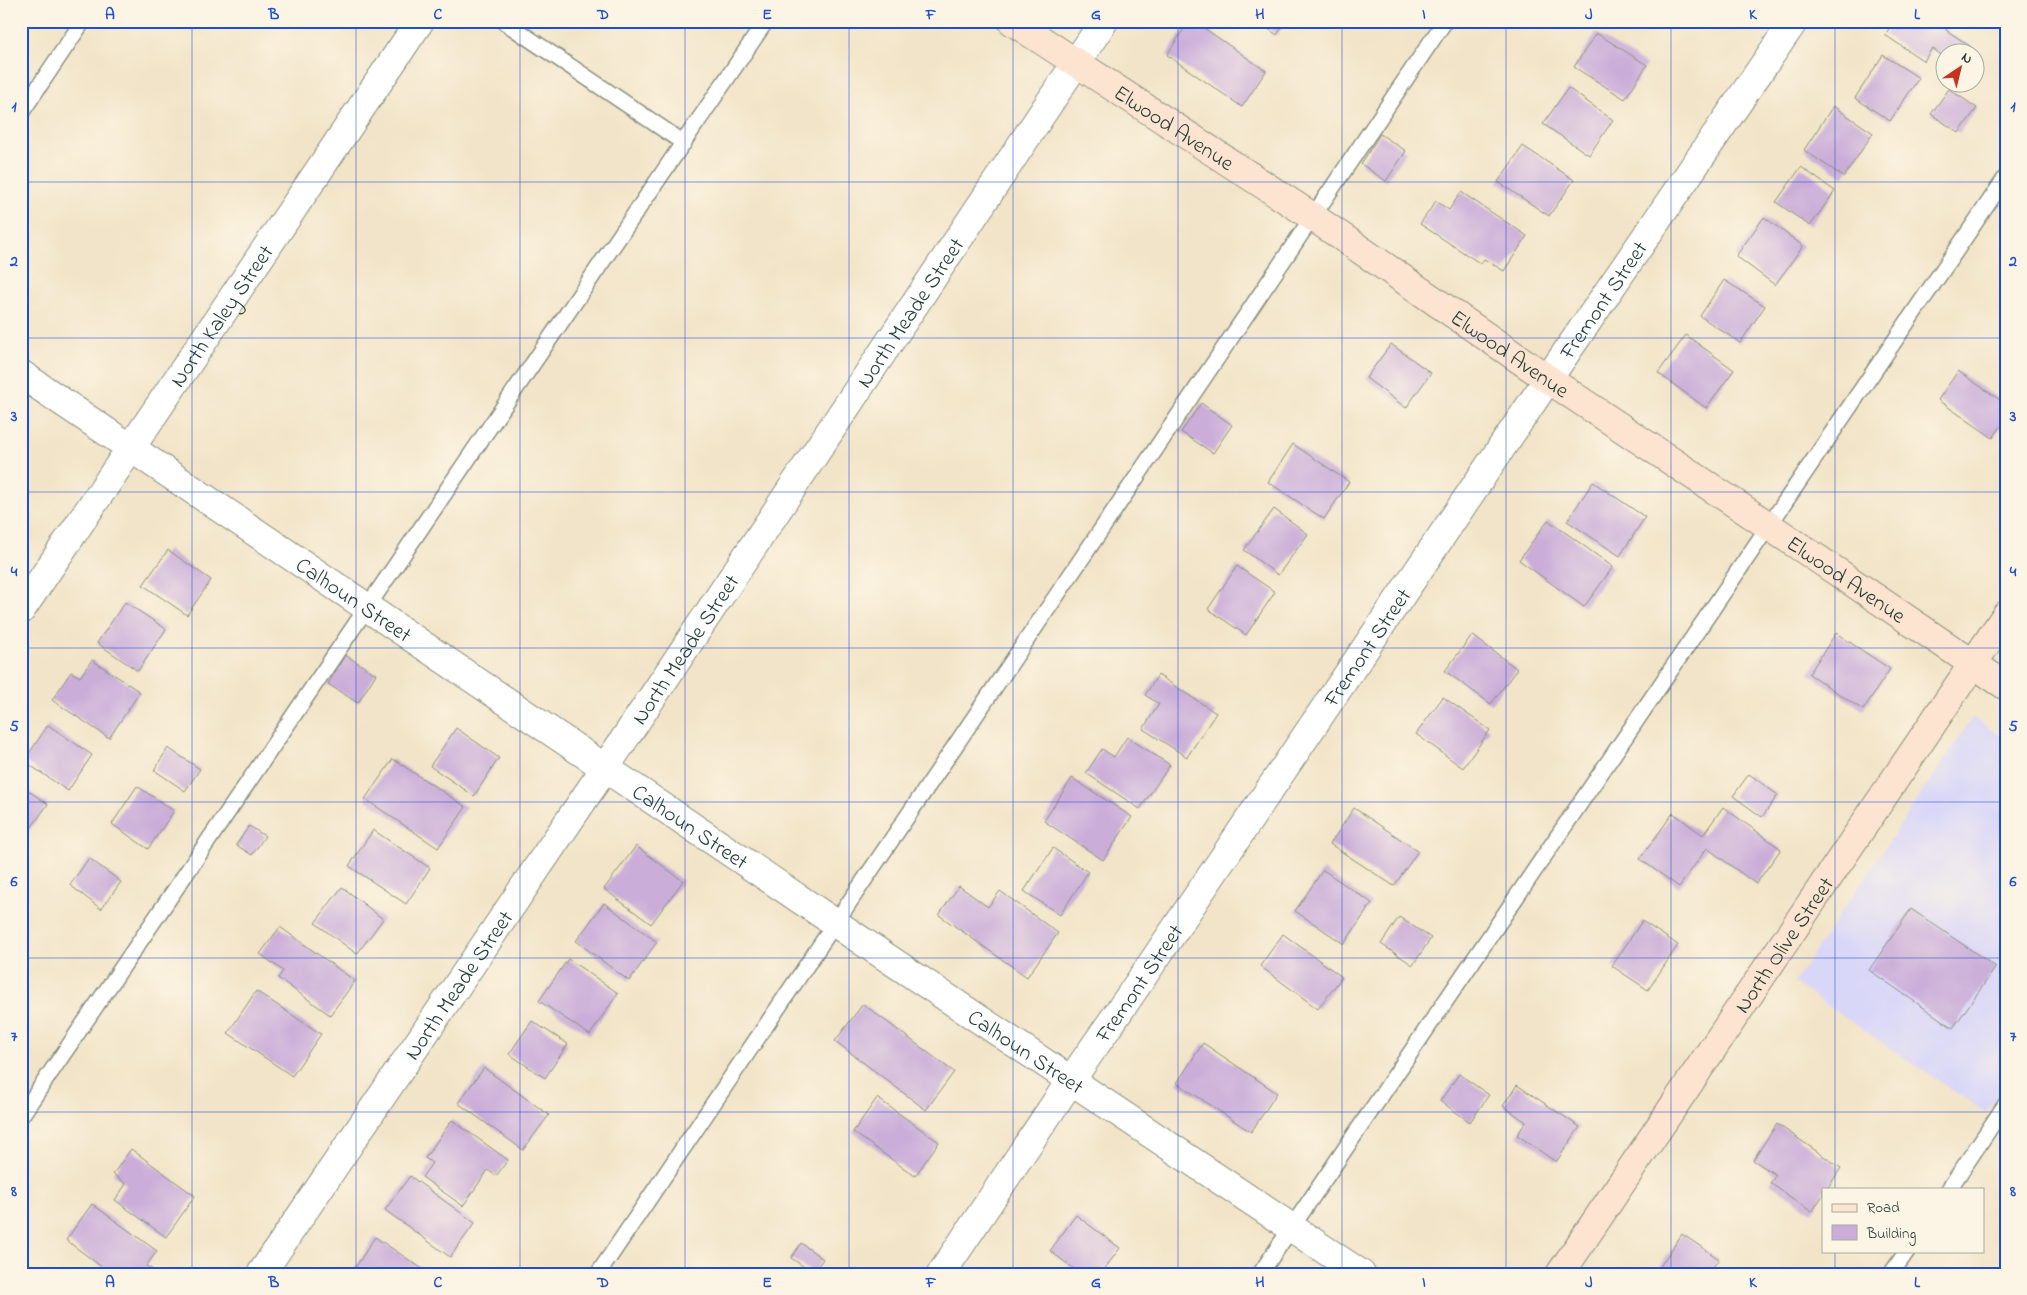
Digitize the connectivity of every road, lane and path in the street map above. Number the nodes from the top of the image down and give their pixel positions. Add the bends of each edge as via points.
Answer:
1 (83, 21) edge
2 (420, 21) edge
3 (503, 21) edge
4 (766, 21) edge
5 (1012, 21) edge
6 (1104, 21) edge
7 (1445, 21) edge
8 (1794, 21) edge
9 (1076, 64) junction
10 (21, 113) edge
11 (684, 143) junction
12 (2006, 177) edge
13 (1313, 217) junction
14 (21, 374) edge
15 (1548, 379) junction
16 (131, 448) junction
17 (1769, 526) junction
18 (368, 608) junction
19 (21, 610) edge
20 (2006, 615) edge
21 (1973, 664) junction
22 (2006, 686) edge
23 (605, 768) junction
24 (835, 923) junction
25 (1070, 1080) junction
26 (2006, 1104) edge
27 (21, 1116) edge
28 (1950, 1188) edge
29 (1292, 1227) junction
30 (1905, 1252) edge
31 (261, 1274) edge
32 (598, 1274) edge
33 (941, 1274) edge
34 (1260, 1274) edge
35 (1361, 1274) edge
36 (1560, 1274) edge
37 (1891, 1274) edge

1 - 10 lane
2 - 16 street, North Kaley Street
3 - 11 lane
4 - 11 lane
5 - 9 street, Elwood Avenue
6 - 9 street, North Meade Street
7 - 13 lane
8 - 15 street, Fremont Street
9 - 13 street, Elwood Avenue
9 - 23 street, North Meade Street
11 - 18 lane
12 - 17 lane
13 - 15 street, Elwood Avenue
13 - 24 lane
14 - 16 street, Calhoun Street
15 - 17 street, Elwood Avenue
15 - 25 street, Fremont Street
16 - 18 street, Calhoun Street
16 - 19 street, North Kaley Street
17 - 21 street, Elwood Avenue
17 - 29 lane
18 - 23 street, Calhoun Street
18 - 27 lane
20 - 21 street, North Olive Street
21 - 22 street, Elwood Avenue
21 - 36 street, North Olive Street
23 - 24 street, Calhoun Street
23 - 31 street, North Meade Street
24 - 25 street, Calhoun Street
24 - 32 lane
25 - 29 street, Calhoun Street
25 - 33 street, Fremont Street
26 - 28 lane
29 - 34 lane
29 - 35 street, Calhoun Street
30 - 37 lane

